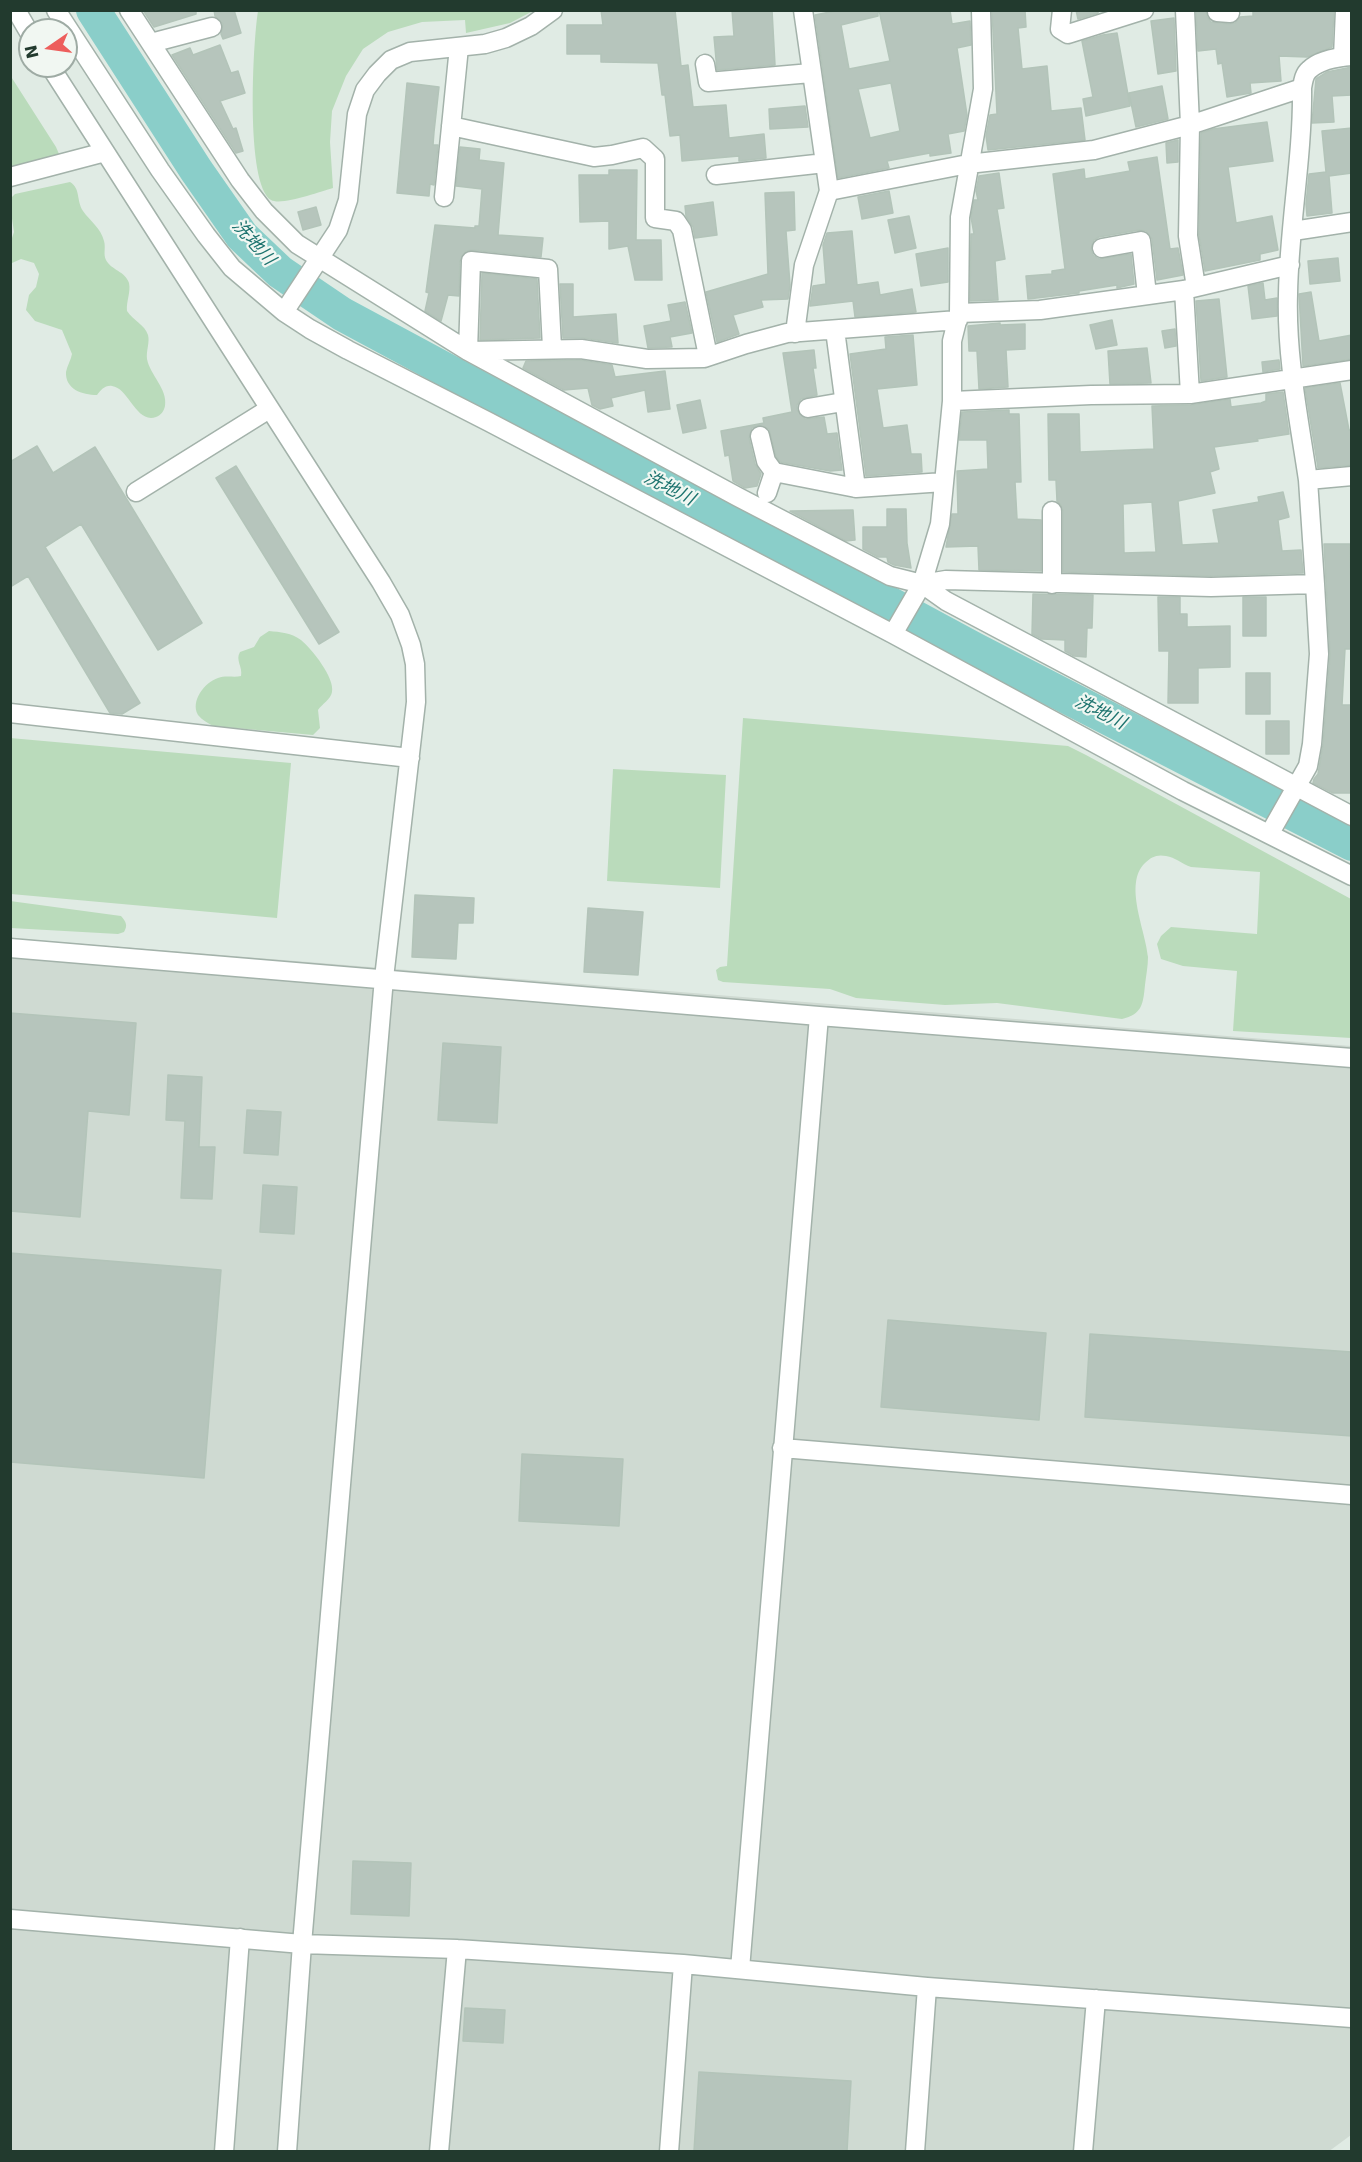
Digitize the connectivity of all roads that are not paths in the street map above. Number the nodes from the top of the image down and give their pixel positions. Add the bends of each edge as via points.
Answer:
1 (56, 10) edge
2 (129, 10) edge
3 (554, 10) edge
4 (803, 10) edge
5 (981, 10) edge
6 (1062, 10) edge
7 (1144, 10) edge
8 (1185, 10) edge
9 (1345, 10) edge
10 (212, 27) dead end
11 (151, 43) junction
12 (459, 47) junction
13 (1347, 56) edge
14 (705, 64) dead end
15 (812, 73) junction
16 (58, 78) edge
17 (1302, 88) junction
18 (1190, 125) junction
19 (451, 126) junction
20 (105, 152) junction
21 (825, 163) junction
22 (969, 164) junction
23 (716, 174) dead end
24 (10, 177) edge
25 (829, 191) junction
26 (444, 197) dead end
27 (1352, 222) edge
28 (1293, 231) junction
29 (1102, 248) dead end
30 (315, 263) junction
31 (1290, 265) junction
32 (1190, 288) junction
33 (1147, 296) junction
34 (287, 306) junction
35 (959, 317) junction
36 (835, 330) junction
37 (795, 333) junction
38 (552, 348) junction
39 (468, 351) junction
40 (708, 357) junction
41 (1352, 370) edge
42 (1293, 381) junction
43 (1190, 394) junction
44 (952, 401) junction
45 (843, 402) junction
46 (808, 408) dead end
47 (269, 409) junction
48 (760, 436) dead end
49 (774, 472) junction
50 (1352, 476) edge
51 (1308, 480) junction
52 (944, 482) junction
53 (856, 488) junction
54 (136, 492) dead end
55 (767, 493) dead end
56 (1052, 511) dead end
57 (1052, 584) junction
58 (1315, 584) junction
59 (921, 587) junction
60 (896, 628) junction
61 (10, 713) edge
62 (410, 758) junction
63 (1295, 791) junction
64 (1352, 816) edge
65 (1273, 828) junction
66 (1352, 876) edge
67 (10, 948) edge
68 (384, 978) junction
69 (819, 1016) junction
70 (1352, 1058) edge
71 (782, 1448) junction
72 (1352, 1495) edge
73 (10, 1919) edge
74 (240, 1938) junction
75 (302, 1944) junction
76 (457, 1949) junction
77 (683, 1964) junction
78 (740, 1969) junction
79 (927, 1987) junction
80 (1096, 1999) junction
81 (1352, 2018) edge
82 (224, 2151) edge
83 (287, 2151) edge
84 (439, 2151) edge
85 (669, 2151) edge
86 (915, 2151) edge
87 (1083, 2151) edge

1 - 34 street via 206,235 232,268
2 - 11 street
3 - 12 street via 506,38
4 - 15 street
5 - 22 street via 983,89
6 - 7 street via 1060,29 1068,34
8 - 18 street
9 - 13 street
10 - 11 street
11 - 30 street via 252,196
12 - 19 street
12 - 30 street via 410,52 391,60 365,90 354,132 348,200 338,230
13 - 17 street via 1309,70
14 - 15 street via 708,82
15 - 21 street
16 - 20 street
17 - 18 street
17 - 28 street
18 - 22 street via 1094,150
18 - 32 street
19 - 26 street
19 - 40 street via 594,157 643,148 655,159 655,218 676,221 682,230
20 - 24 street
20 - 47 street
21 - 23 street
21 - 25 street
22 - 25 street
22 - 35 street via 960,216
25 - 37 street via 804,265
27 - 28 street
28 - 31 street
29 - 33 street via 1141,241
30 - 34 street
30 - 39 street
31 - 32 street
31 - 42 street via 1288,330
32 - 33 street
32 - 43 street
33 - 35 street
34 - 60 street via 310,329 348,350
35 - 36 street
35 - 44 street via 952,341
36 - 37 street
36 - 45 street
37 - 40 street
38 - 39 street
38 - 39 street via 548,269 471,261
38 - 40 street via 647,359
39 - 59 street via 728,492 890,576
41 - 42 street
42 - 43 street
42 - 51 street
43 - 44 street
44 - 52 street
45 - 46 street
45 - 53 street
47 - 54 street
47 - 62 street via 400,615 416,664
48 - 49 street via 766,461
49 - 53 street
49 - 55 street
50 - 51 street
51 - 58 street
52 - 53 street
52 - 59 street via 940,524
56 - 57 street
57 - 58 street
57 - 59 street via 946,580
58 - 63 street via 1319,654 1312,744 1308,766
59 - 60 street
59 - 63 street
60 - 65 street via 1183,791
61 - 62 street
62 - 68 street
63 - 64 street
63 - 65 street
65 - 66 street
67 - 68 street
68 - 69 street
68 - 75 street
69 - 70 street
69 - 71 street
71 - 72 street
71 - 78 street
73 - 74 street
74 - 75 street
74 - 82 street
75 - 76 street
75 - 83 street
76 - 77 street
76 - 84 street
77 - 78 street
77 - 85 street
78 - 79 street
79 - 80 street
79 - 86 street
80 - 81 street
80 - 87 street

